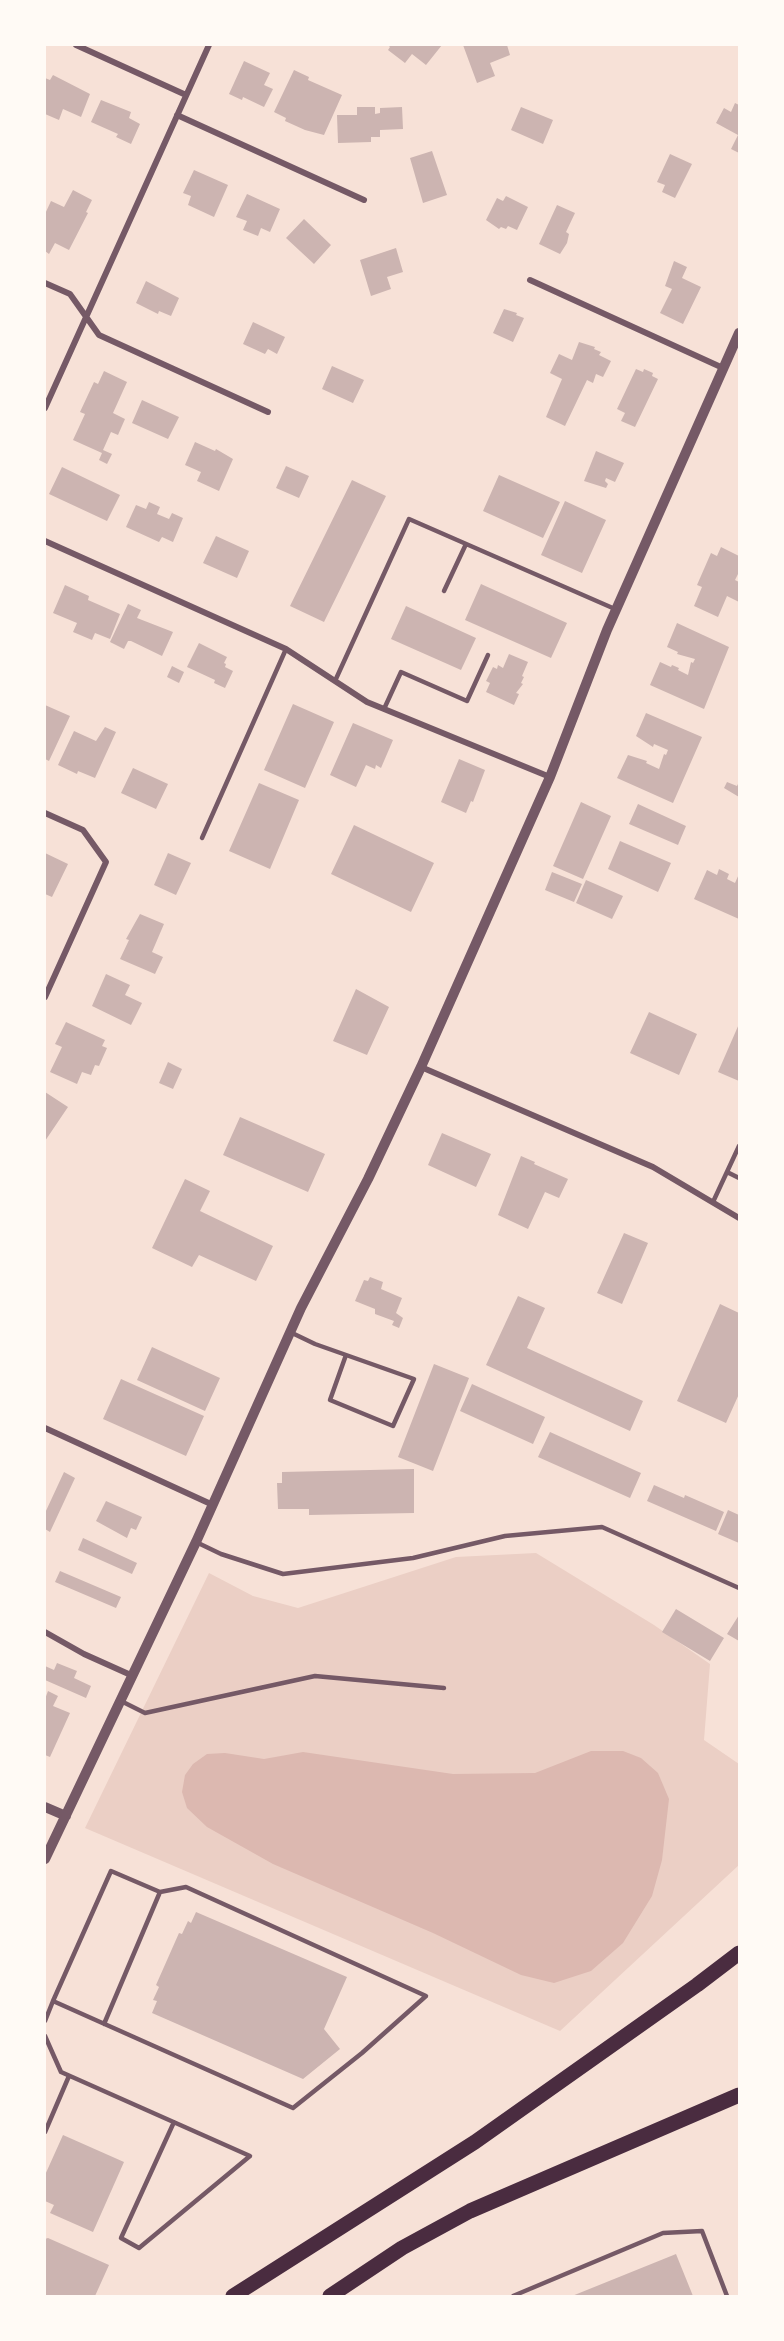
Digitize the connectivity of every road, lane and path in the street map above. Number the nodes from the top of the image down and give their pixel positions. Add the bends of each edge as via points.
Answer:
1 (76, 45) edge
2 (209, 45) edge
3 (186, 95) junction
4 (177, 115) junction
5 (364, 200) dead end
6 (530, 280) dead end
7 (45, 283) edge
8 (86, 318) junction
9 (739, 333) edge
10 (723, 368) junction
11 (45, 408) edge
12 (268, 412) dead end
13 (45, 542) edge
14 (466, 544) junction
15 (444, 591) dead end
16 (617, 609) junction
17 (286, 649) junction
18 (488, 655) dead end
19 (335, 681) junction
20 (384, 709) junction
21 (550, 777) junction
22 (45, 813) edge
23 (202, 838) dead end
24 (45, 998) edge
25 (421, 1067) junction
26 (739, 1146) edge
27 (727, 1172) junction
28 (739, 1178) edge
29 (713, 1202) junction
30 (739, 1218) edge
31 (290, 1332) junction
32 (346, 1355) junction
33 (45, 1428) edge
34 (213, 1505) junction
35 (196, 1542) junction
36 (739, 1588) edge
37 (45, 1632) edge
38 (133, 1676) junction
39 (444, 1688) dead end
40 (121, 1701) junction
41 (45, 1807) edge
42 (66, 1816) junction
43 (45, 1859) edge
44 (160, 1892) junction
45 (739, 1953) edge
46 (53, 2001) junction
47 (45, 2021) edge
48 (104, 2024) junction
49 (45, 2036) edge
50 (69, 2076) junction
51 (739, 2096) edge
52 (174, 2122) junction
53 (45, 2132) edge
54 (233, 2296) edge
55 (330, 2296) edge
56 (513, 2296) edge
57 (727, 2296) edge

1 - 3 street
2 - 3 street
3 - 4 street
4 - 5 street
4 - 8 street
6 - 10 street
7 - 8 street via 70,294
8 - 11 street
8 - 12 street via 99,335
9 - 10 street
10 - 16 street
13 - 17 street
14 - 15 lane
14 - 16 lane
14 - 19 lane via 409,519
16 - 21 street
17 - 19 street
17 - 23 lane
18 - 20 lane via 467,700 401,672
19 - 20 street
20 - 21 street
21 - 25 street
22 - 24 street via 83,830 106,862
25 - 29 street via 653,1167
25 - 31 street
26 - 27 lane
27 - 28 lane
27 - 29 lane
29 - 30 street
31 - 32 lane
31 - 34 street
32 - 32 lane via 414,1379 393,1426 330,1400
33 - 34 street
34 - 35 street
35 - 36 lane via 283,1574 413,1558 505,1536 602,1527
35 - 38 street
37 - 38 street
38 - 40 street
39 - 40 lane via 315,1676 145,1713
40 - 42 street
41 - 42 street
42 - 43 street
44 - 46 lane via 111,1871
44 - 48 lane
44 - 48 lane via 186,1887 426,1996 293,2108
45 - 54 highway via 475,2142
46 - 47 lane
46 - 48 lane
49 - 50 lane via 62,2072
50 - 52 lane
50 - 53 lane
51 - 55 highway via 470,2211 402,2248
52 - 52 lane via 250,2156 139,2248 121,2238
56 - 57 lane via 663,2233 702,2231

